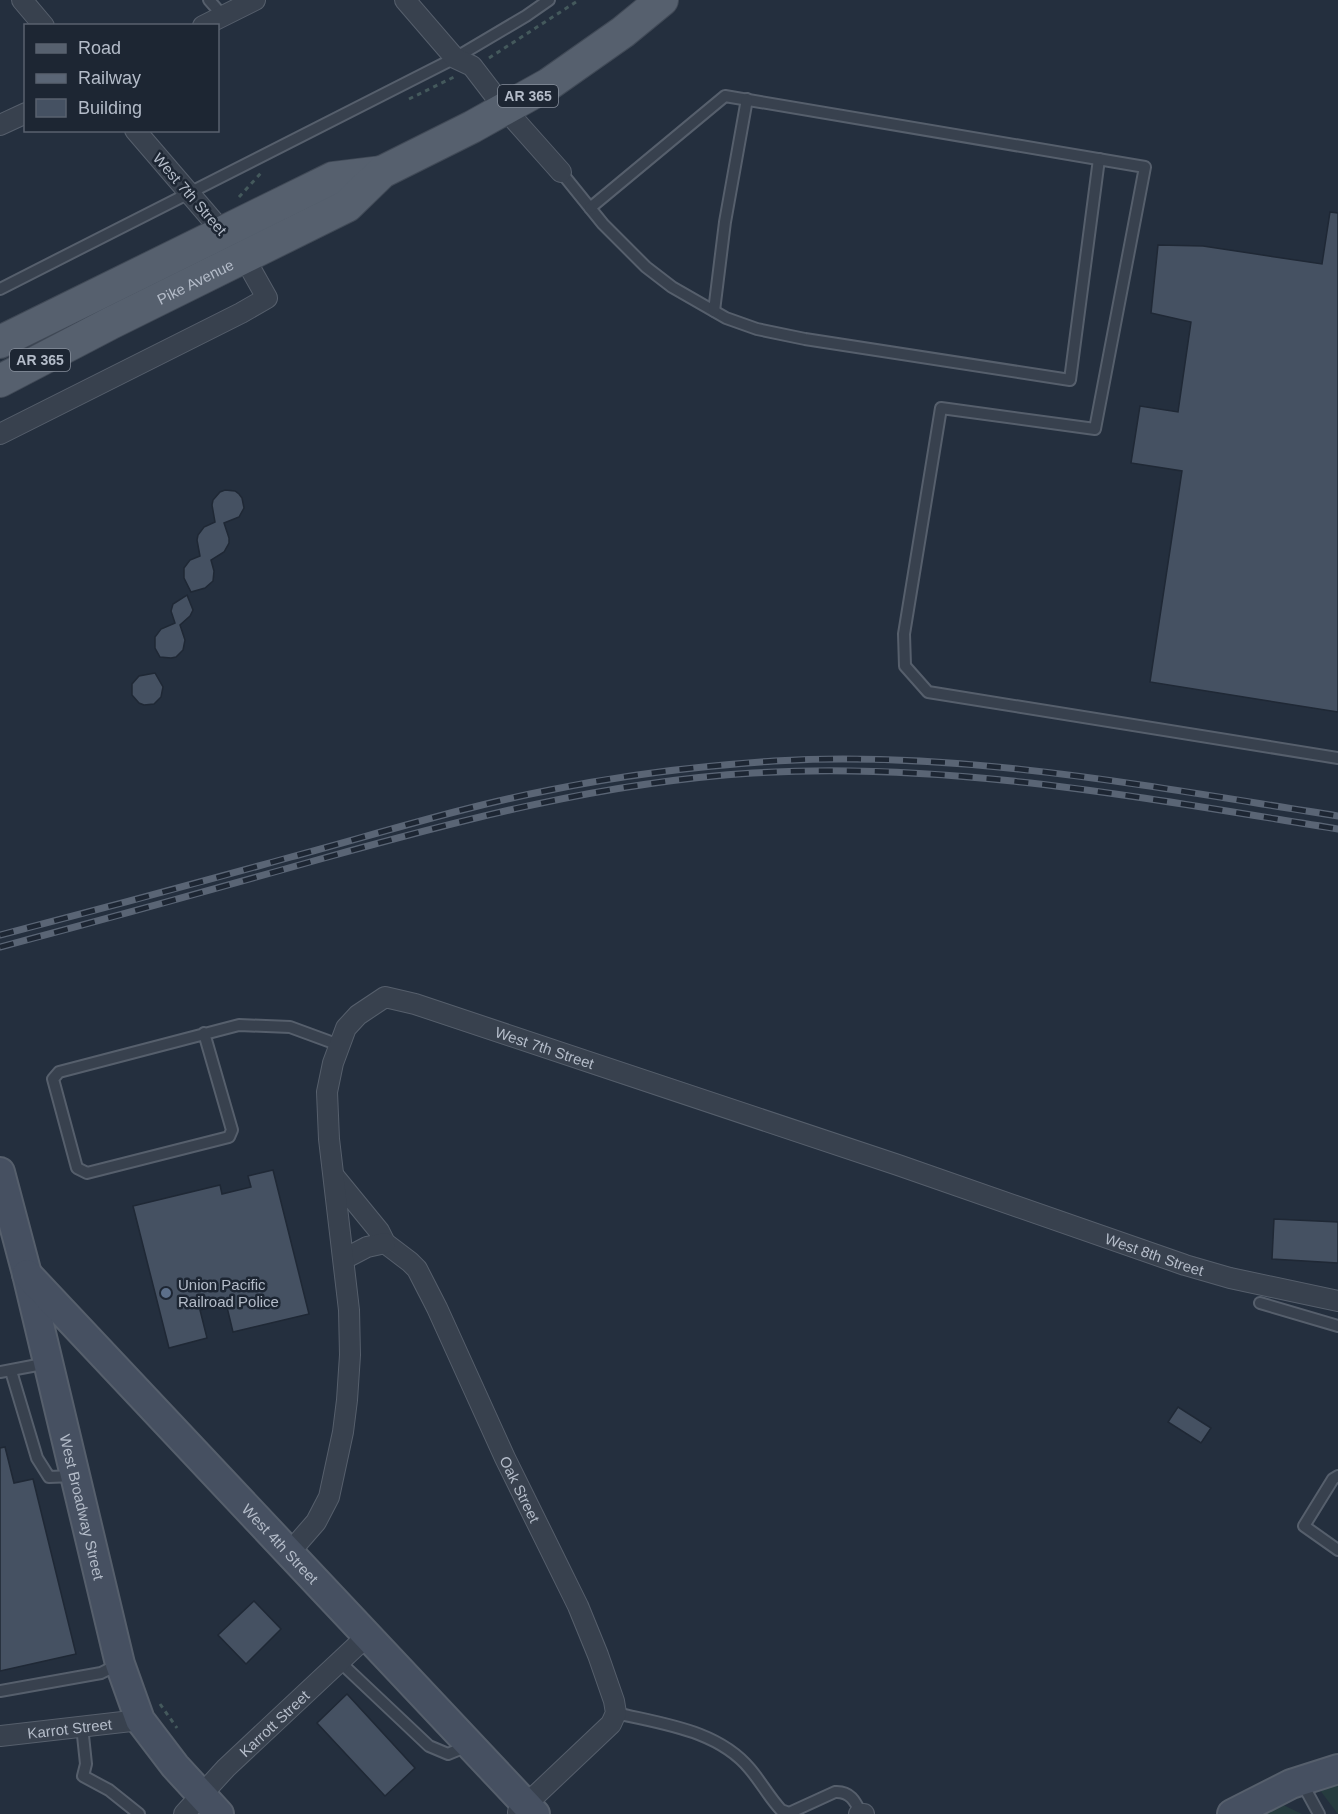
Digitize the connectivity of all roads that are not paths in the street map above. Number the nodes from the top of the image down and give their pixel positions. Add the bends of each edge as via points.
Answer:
1 (22, 0) edge
2 (209, 0) edge
3 (255, 0) edge
4 (405, 0) edge
5 (549, 0) edge
6 (662, 0) edge
7 (223, 16) junction
8 (42, 24) edge
9 (207, 24) edge
10 (455, 67) junction
11 (747, 99) junction
12 (505, 109) junction
13 (24, 114) edge
14 (0, 125) edge
15 (137, 132) edge
16 (1099, 159) junction
17 (382, 172) junction
18 (561, 172) joint
19 (189, 193) junction
20 (590, 208) junction
21 (222, 232) junction
22 (244, 257) junction
23 (0, 289) edge
24 (714, 311) junction
25 (0, 342) edge
26 (0, 381) edge
27 (0, 434) edge
28 (1338, 758) edge
29 (204, 1034) junction
30 (339, 1045) junction
31 (0, 1172) edge
32 (334, 1176) junction
33 (974, 1192) joint
34 (385, 1243) junction
35 (344, 1259) junction
36 (27, 1274) junction
37 (1338, 1301) edge
38 (1260, 1303) dead end
39 (1338, 1326) edge
40 (49, 1363) junction
41 (6, 1371) edge
42 (75, 1476) junction
43 (1338, 1476) edge
44 (1338, 1550) edge
45 (289, 1553) junction
46 (367, 1636) junction
47 (340, 1662) junction
48 (120, 1664) junction
49 (0, 1691) edge
50 (147, 1708) junction
51 (616, 1713) junction
52 (82, 1726) junction
53 (0, 1736) edge
54 (470, 1745) junction
55 (1338, 1769) edge
56 (1301, 1781) junction
57 (202, 1807) edge
58 (526, 1811) edge
59 (139, 1814) edge
60 (861, 1814) edge
61 (1232, 1814) edge
62 (1319, 1814) edge

1 - 8 street
2 - 7 lane
3 - 7 street
4 - 10 street
5 - 10 lane
6 - 12 main road, Pike Avenue / AR 365 via 549,84
7 - 9 street
10 - 12 street via 472,66
10 - 19 lane
11 - 16 lane
11 - 20 lane via 725,96
11 - 24 lane
12 - 17 main road, Pike Avenue / AR 365
12 - 18 street
13 - 14 street
15 - 19 street, West 7th Street
16 - 24 lane via 1070,380 805,339 757,329
16 - 28 lane via 1145,167 1095,429 940,408 904,634 905,666 928,692
17 - 21 main road, Pike Avenue / AR 365 via 333,177
17 - 22 main road, Pike Avenue / AR 365 via 347,206
18 - 20 lane
19 - 21 street, West 7th Street
19 - 23 lane
20 - 24 lane via 646,267
21 - 22 street, West 7th Street
21 - 25 main road, Pike Avenue / AR 365
22 - 26 main road, Pike Avenue / AR 365
22 - 27 street, West 7th Street via 267,297
29 - 29 lane via 58,1072 53,1079 76,1168 87,1173 229,1137 232,1130
29 - 30 lane via 238,1024 290,1027
30 - 32 street, West 7th Street via 327,1092
30 - 33 street, West 7th Street via 350,1022 385,997
31 - 36 main road, West Broadway Street
32 - 34 street, Oak Street via 380,1231
32 - 35 street, West 7th Street
33 - 37 street, West 8th Street via 1185,1265
34 - 35 street
34 - 51 street, Oak Street via 417,1269 437,1308 578,1606
35 - 45 street via 350,1355 343,1432 329,1497 316,1522
36 - 40 main road, West Broadway Street
36 - 45 main road, West 4th Street
38 - 39 lane
40 - 41 lane
40 - 42 main road, West Broadway Street
41 - 42 lane via 38,1458 50,1477
42 - 48 main road, West Broadway Street
43 - 44 lane via 1304,1526
45 - 46 main road, West 4th Street
46 - 47 street, Karrott Street
46 - 54 main road, West 4th Street
47 - 54 lane via 429,1746 448,1754
47 - 57 street, Karrott Street via 226,1768
48 - 49 lane via 101,1673
48 - 50 main road, West Broadway Street
50 - 52 street, Karrot Street
50 - 57 main road, West Broadway Street via 175,1766
51 - 58 street via 610,1724 550,1780
51 - 60 lane via 711,1739 750,1768 781,1810 789,1813 842,1792 854,1800
52 - 53 street, Karrot Street
52 - 59 lane via 86,1764 83,1776 109,1790
54 - 58 main road, West 4th Street
55 - 56 main road
56 - 61 main road
56 - 62 lane

